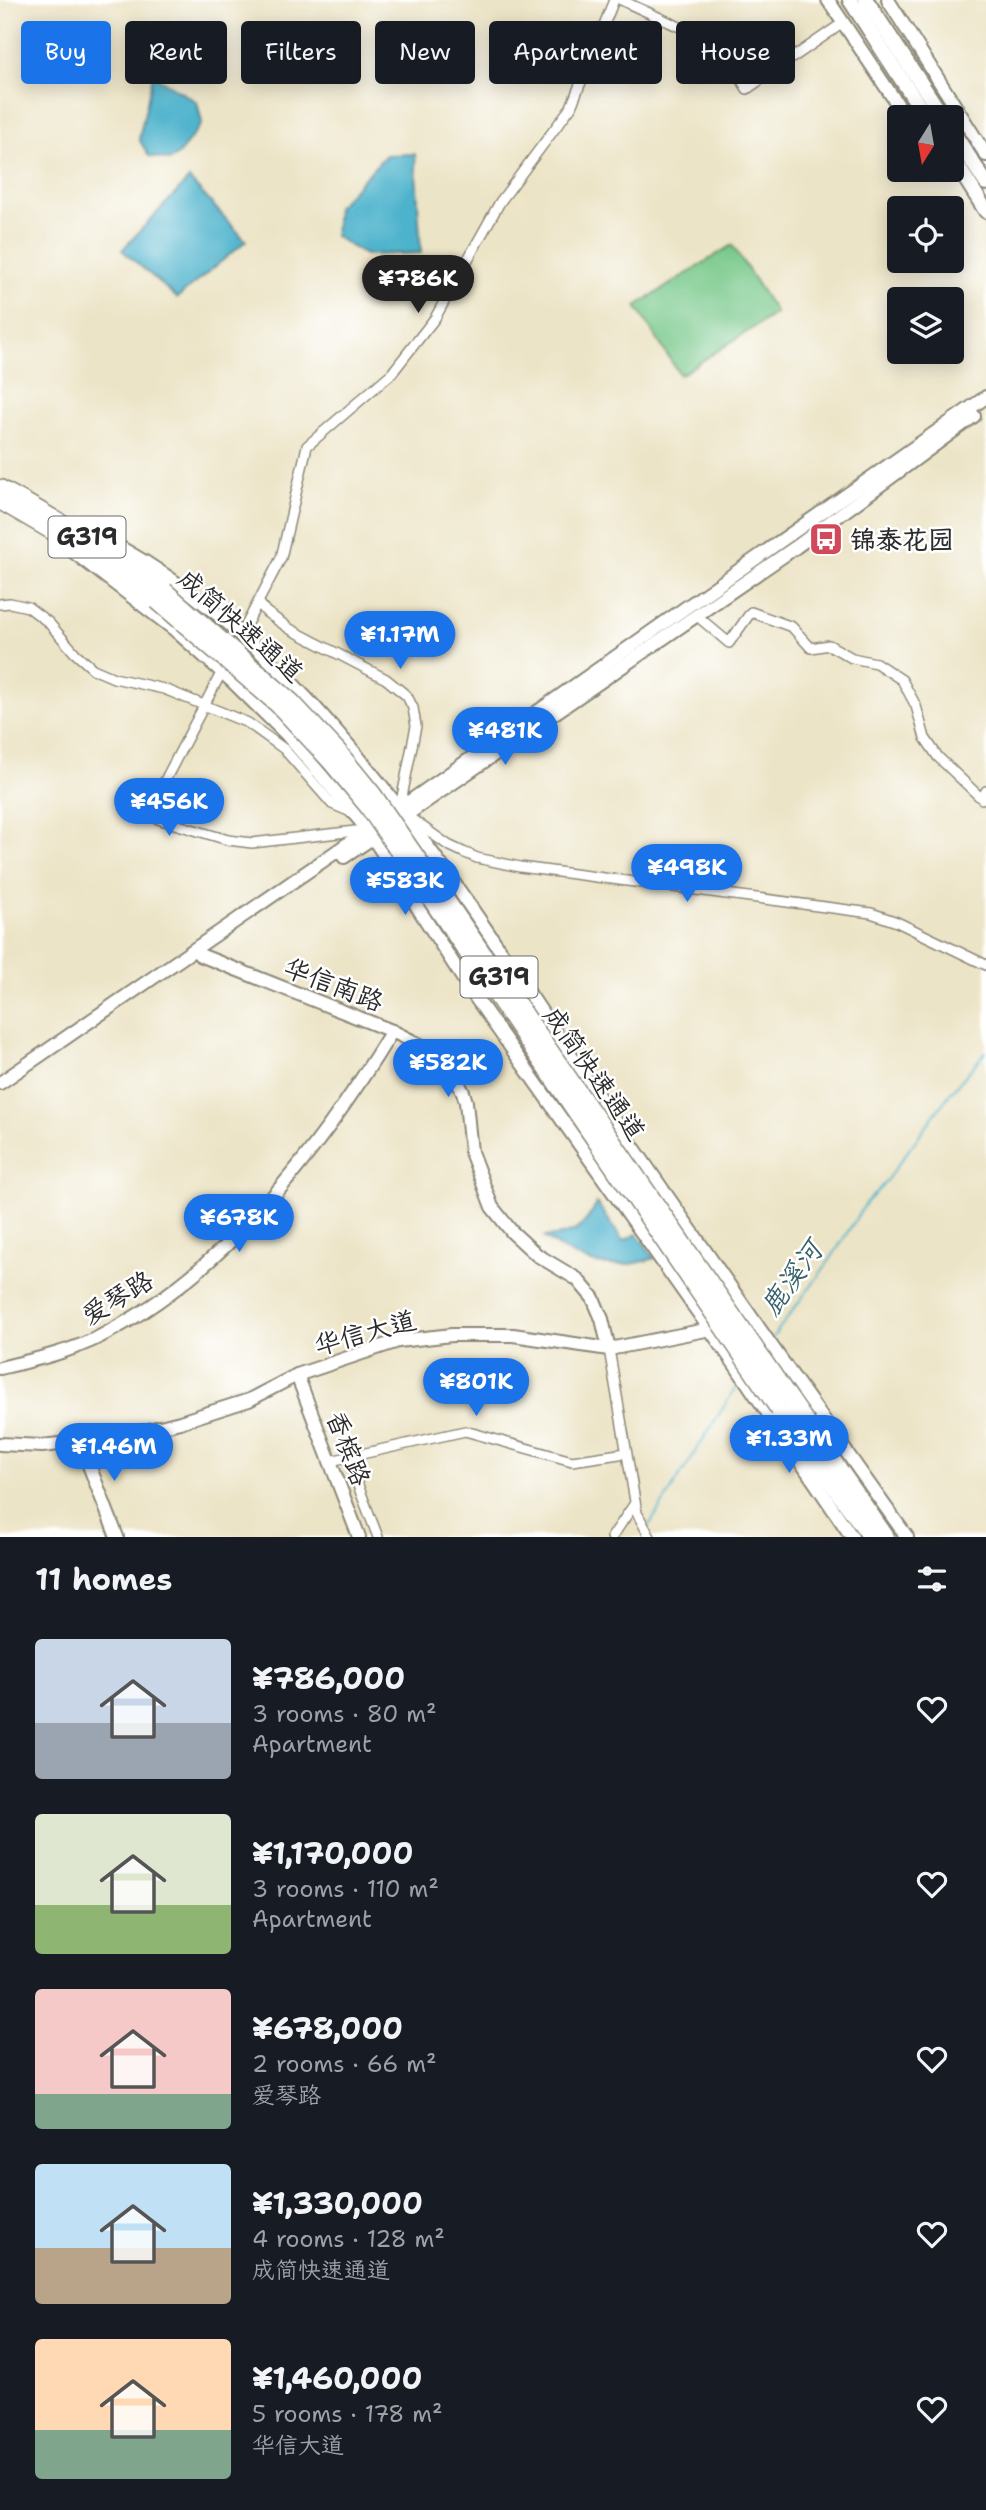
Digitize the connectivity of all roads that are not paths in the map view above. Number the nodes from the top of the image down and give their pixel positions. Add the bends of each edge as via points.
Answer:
1 (614, 0) edge
2 (621, 0) edge
3 (828, 0) edge
4 (850, 0) edge
5 (866, 0) edge
6 (888, 0) edge
7 (837, 27) dead end
8 (898, 105) edge
9 (918, 105) edge
10 (935, 105) edge
11 (964, 149) edge
12 (986, 155) edge
13 (964, 176) edge
14 (986, 183) edge
15 (986, 211) edge
16 (986, 397) edge
17 (986, 407) edge
18 (1, 493) edge
19 (47, 513) junction
20 (22, 514) junction
21 (161, 596) junction
22 (259, 603) junction
23 (0, 604) edge
24 (696, 615) junction
25 (244, 629) dead end
26 (219, 677) dead end
27 (206, 704) junction
28 (986, 791) edge
29 (403, 811) junction
30 (354, 813) junction
31 (371, 833) junction
32 (198, 953) junction
33 (986, 965) edge
34 (392, 1031) junction
35 (0, 1083) edge
36 (0, 1092) edge
37 (749, 1315) junction
38 (710, 1331) junction
39 (609, 1349) junction
40 (0, 1368) edge
41 (297, 1375) junction
42 (785, 1405) junction
43 (79, 1442) junction
44 (0, 1444) edge
45 (626, 1453) junction
46 (347, 1457) junction
47 (330, 1461) junction
48 (636, 1508) junction
49 (117, 1537) edge
50 (359, 1537) edge
51 (378, 1537) edge
52 (612, 1537) edge
53 (650, 1537) edge
54 (852, 1537) edge
55 (871, 1537) edge
56 (886, 1537) edge
57 (906, 1537) edge

1 - 22 street via 571,107 500,202 435,317 392,373 306,446 281,558
2 - 7 street via 721,46 747,89
3 - 8 street
4 - 9 main road
5 - 10 main road
6 - 12 street
11 - 14 main road
13 - 15 main road
16 - 29 street
17 - 24 street
18 - 19 highway, 成简快速通道 / G319
18 - 20 highway, 成简快速通道 / G319
19 - 21 highway, 成简快速通道 / G319 via 100,546
19 - 29 street via 106,539 167,576 232,627 299,689
20 - 21 highway, 成简快速通道 / G319
20 - 30 street via 175,630 223,673 286,735
21 - 42 highway, 成简快速通道 / G319, bridge via 278,705 368,807
22 - 25 street
22 - 29 street via 290,629 386,679 407,696 415,726
23 - 27 street via 28,607 93,669
24 - 28 street via 729,643 751,612 792,627 811,648 828,645 852,658 876,663 902,680 925,738 938,757 982,799
24 - 29 street
26 - 27 street
27 - 30 street via 264,733 332,804
27 - 31 street via 151,814 242,843
29 - 31 street
29 - 33 street via 448,845 477,858 871,913
29 - 37 street
30 - 31 street
31 - 32 street
31 - 38 street via 471,991
32 - 34 street, 华信南路
32 - 35 street
32 - 36 street
34 - 39 street, 华信南路 via 426,1048 451,1069 466,1102 471,1152 492,1207 537,1255 577,1279 593,1298
34 - 40 street, 爱琴路 via 301,1163 191,1276 153,1306 100,1337 43,1359
37 - 38 street, 华信大道
37 - 57 street
38 - 39 street, 华信大道
38 - 54 street
39 - 41 street, 华信大道 via 513,1335 452,1335 398,1341
39 - 45 street
41 - 43 street, 华信大道 via 249,1400 180,1422
41 - 47 street, 香槟路
42 - 55 highway, 成简快速通道 / G319
42 - 56 highway, 成简快速通道 / G319
43 - 44 street, 华信大道
43 - 49 street
45 - 46 street via 572,1461 465,1431
45 - 48 street
46 - 47 street
46 - 51 street
47 - 50 street, 香槟路
48 - 52 street
48 - 53 street

